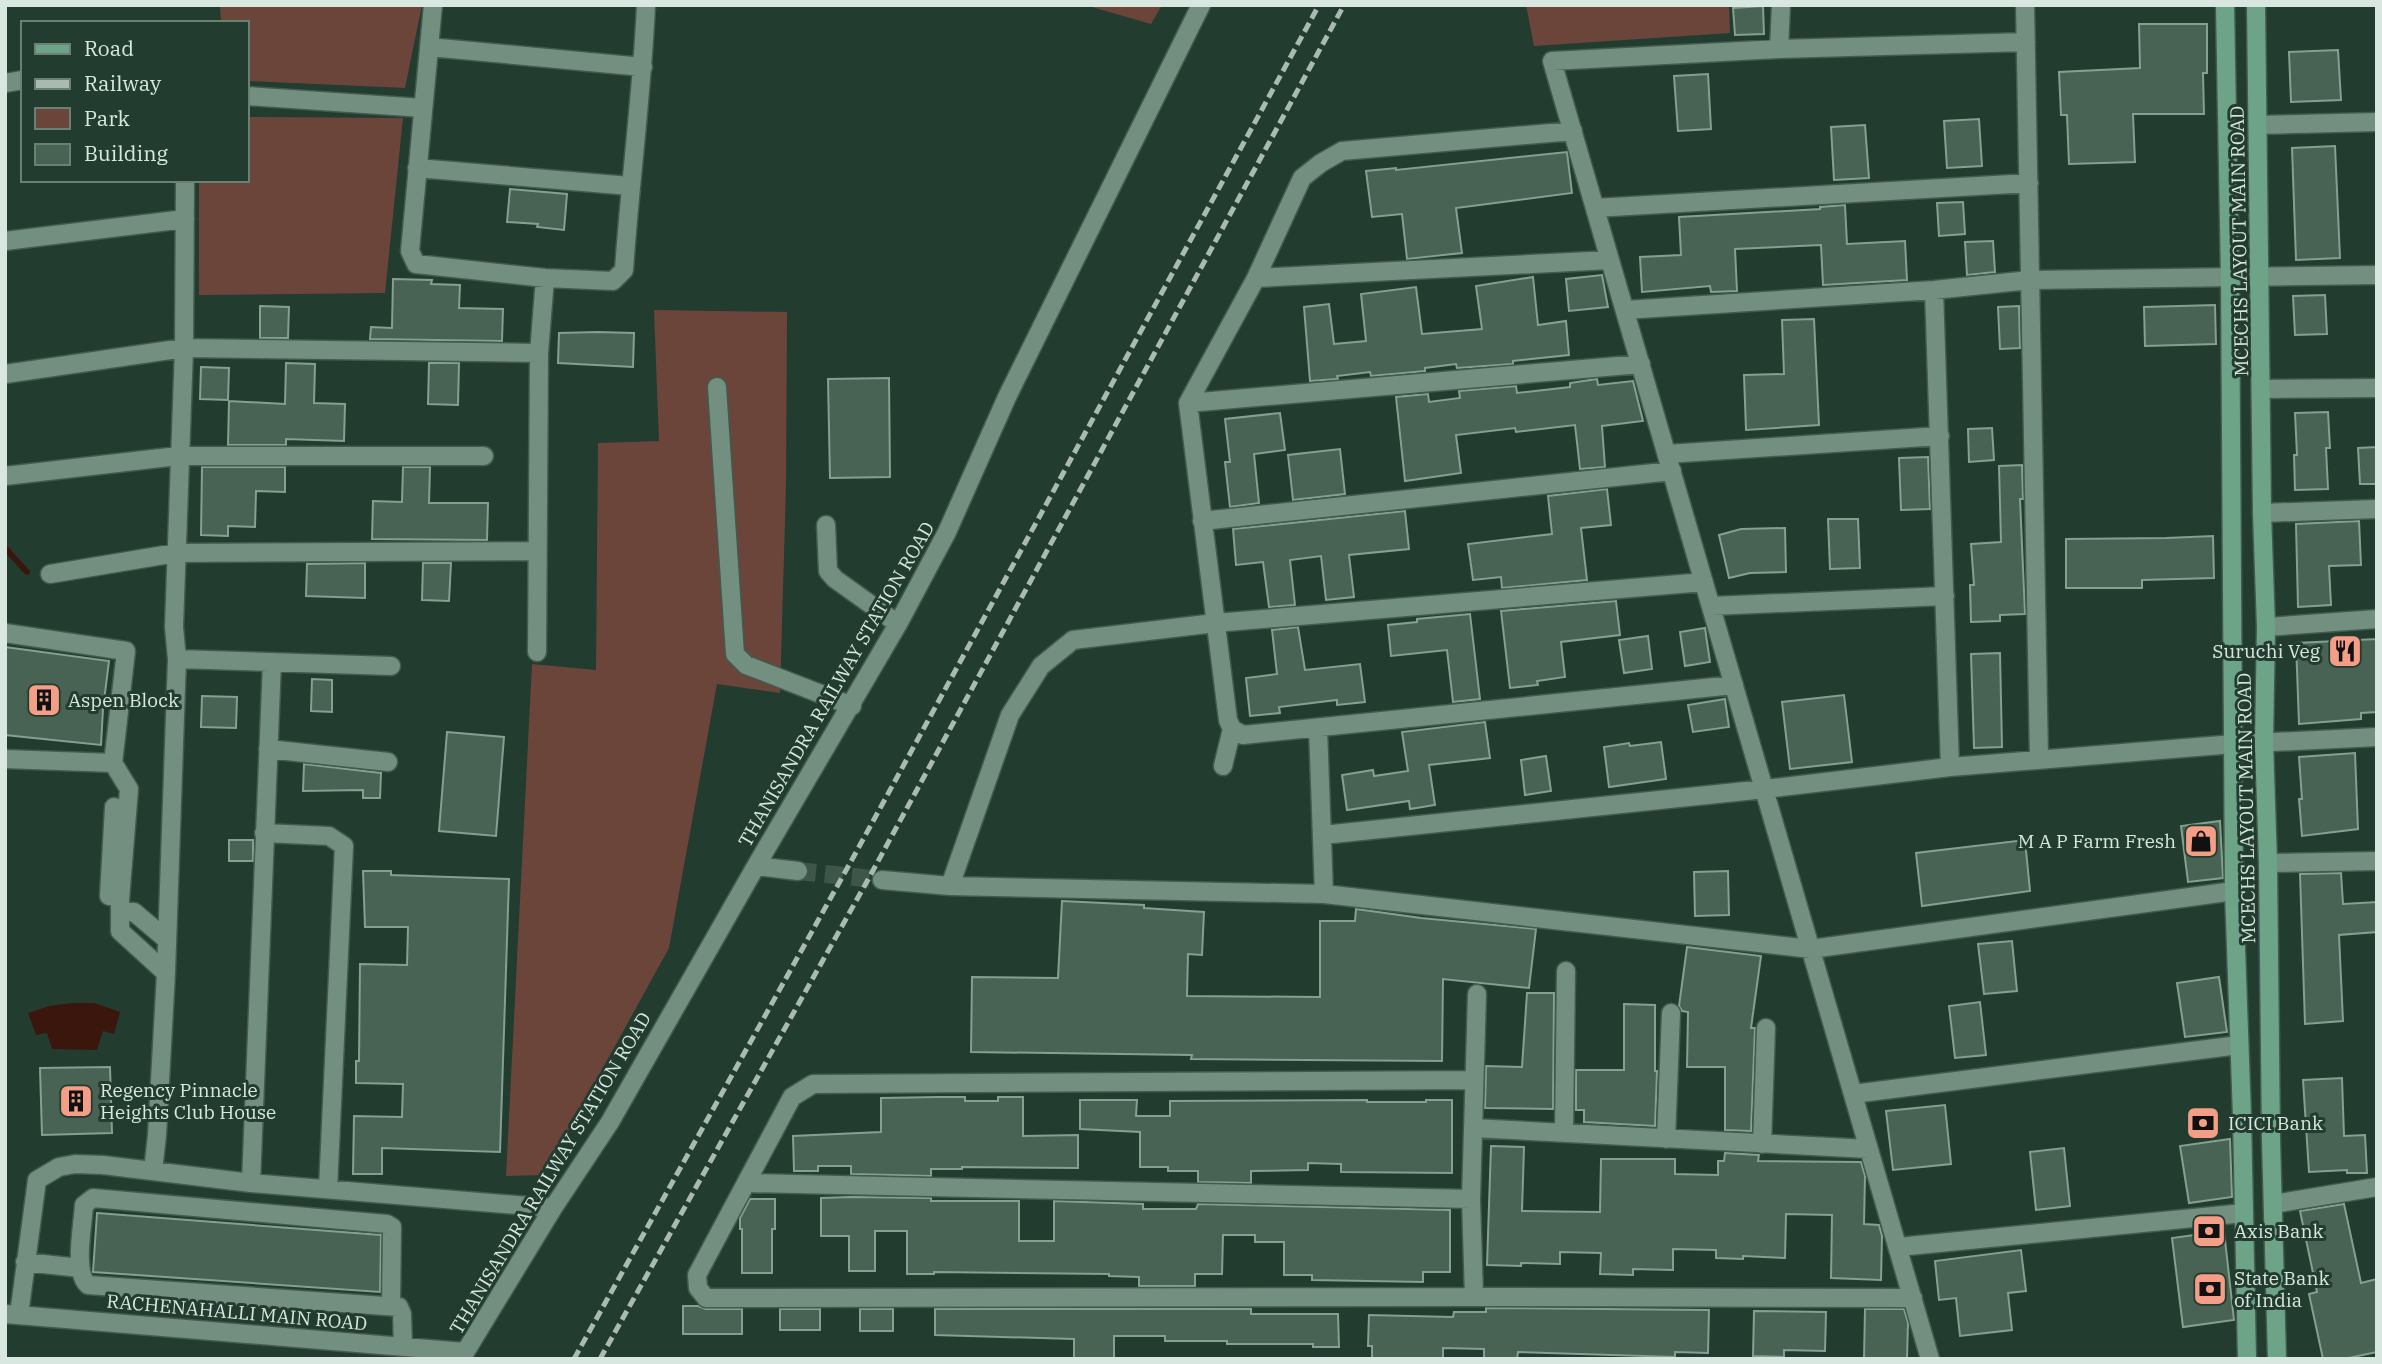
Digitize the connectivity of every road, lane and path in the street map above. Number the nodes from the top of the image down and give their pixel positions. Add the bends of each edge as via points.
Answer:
1 (433, 5) edge
2 (646, 5) edge
3 (1200, 5) edge
4 (1781, 5) edge
5 (2025, 5) edge
6 (2225, 5) edge
7 (2256, 5) edge
8 (2026, 42) junction
9 (429, 47) junction
10 (1779, 49) junction
11 (643, 67) junction
12 (248, 96) edge
13 (423, 108) junction
14 (2377, 122) edge
15 (2259, 125) junction
16 (1573, 131) junction
17 (418, 168) junction
18 (185, 182) edge
19 (2029, 184) junction
20 (630, 186) junction
21 (1595, 208) junction
22 (184, 219) junction
23 (5, 241) edge
24 (1610, 260) junction
25 (2377, 275) edge
26 (2260, 277) junction
27 (545, 278) junction
28 (1256, 278) junction
29 (2230, 278) junction
30 (2029, 280) junction
31 (1934, 290) junction
32 (1625, 310) junction
33 (184, 348) junction
34 (539, 353) junction
35 (1641, 364) junction
36 (5, 374) edge
37 (717, 387) dead end
38 (2377, 388) edge
39 (2262, 389) junction
40 (1188, 403) junction
41 (1940, 436) junction
42 (178, 456) junction
43 (484, 456) dead end
44 (1669, 462) junction
45 (5, 476) edge
46 (2377, 509) edge
47 (2262, 513) junction
48 (1202, 521) junction
49 (826, 524) dead end
50 (537, 551) junction
51 (176, 553) junction
52 (50, 574) dead end
53 (1704, 582) junction
54 (1945, 596) junction
55 (1711, 606) junction
56 (2377, 619) edge
57 (1215, 623) junction
58 (898, 624) junction
59 (2266, 627) junction
60 (5, 634) edge
61 (537, 652) dead end
62 (177, 659) junction
63 (272, 662) junction
64 (391, 666) dead end
65 (1734, 685) junction
66 (852, 706) junction
67 (1318, 728) junction
68 (1232, 729) junction
69 (2377, 737) edge
70 (2264, 742) junction
71 (2234, 744) junction
72 (268, 750) junction
73 (2039, 759) junction
74 (5, 760) edge
75 (388, 762) dead end
76 (113, 763) junction
77 (1223, 766) dead end
78 (1950, 767) junction
79 (1765, 789) junction
80 (114, 807) dead end
81 (264, 833) junction
82 (1323, 835) junction
83 (2377, 861) edge
84 (2268, 863) junction
85 (756, 866) junction
86 (798, 871) tunnel mouth
87 (882, 880) tunnel mouth
88 (950, 886) junction
89 (2234, 891) junction
90 (1324, 894) junction
91 (120, 906) junction
92 (166, 939) junction
93 (1811, 949) junction
94 (1566, 971) dead end
95 (166, 973) junction
96 (1476, 994) dead end
97 (1671, 1013) dead end
98 (1766, 1028) dead end
99 (2239, 1045) junction
100 (1474, 1080) junction
101 (1853, 1094) junction
102 (1473, 1128) junction
103 (1564, 1133) junction
104 (1666, 1139) junction
105 (1762, 1144) junction
106 (1869, 1149) junction
107 (153, 1171) junction
108 (746, 1182) junction
109 (251, 1183) junction
110 (2377, 1187) edge
111 (328, 1189) junction
112 (1471, 1199) junction
113 (2273, 1204) junction
114 (553, 1208) junction
115 (2244, 1213) junction
116 (1898, 1247) junction
117 (25, 1262) junction
118 (80, 1268) junction
119 (1474, 1297) junction
120 (1913, 1298) junction
121 (391, 1306) junction
122 (12, 1315) edge
123 (403, 1347) junction
124 (463, 1355) edge
125 (1930, 1359) edge
126 (2247, 1359) edge
127 (2277, 1359) edge

1 - 9 street
2 - 11 street
3 - 58 street, THANISANDRA RAILWAY STATION ROAD via 1007,397 947,532
4 - 10 street
5 - 8 street
6 - 29 main road, MCECHS LAYOUT MAIN ROAD
7 - 15 main road, MCECHS LAYOUT MAIN ROAD
8 - 10 street
8 - 19 street
9 - 11 street
9 - 13 street
10 - 16 street via 1552,61
11 - 20 street
12 - 13 street
13 - 17 street
14 - 15 street
15 - 26 main road, MCECHS LAYOUT MAIN ROAD
16 - 21 street
16 - 28 street via 1342,151 1303,178
17 - 20 street
17 - 27 street via 410,251 416,264
18 - 22 street
19 - 21 street
19 - 30 street
20 - 27 street via 624,270 613,281
21 - 24 street
22 - 23 street
22 - 33 street
24 - 28 street
24 - 32 street
25 - 26 street
26 - 29 street
26 - 39 main road, MCECHS LAYOUT MAIN ROAD
27 - 34 street
28 - 40 street
29 - 30 street
29 - 71 main road, MCECHS LAYOUT MAIN ROAD
30 - 31 street
30 - 73 street
31 - 32 street
31 - 41 street
32 - 35 street
33 - 34 street
33 - 36 street
33 - 42 street
34 - 50 street
35 - 40 street
35 - 44 street
37 - 66 street via 734,654 746,665
38 - 39 street
39 - 47 main road, MCECHS LAYOUT MAIN ROAD
40 - 48 street
41 - 44 street
41 - 54 street
42 - 43 street
42 - 45 street
42 - 51 street
44 - 48 street
44 - 53 street
46 - 47 street
47 - 59 main road, MCECHS LAYOUT MAIN ROAD
48 - 57 street
49 - 58 street via 828,571
50 - 51 street
50 - 61 street
51 - 52 street
51 - 62 street
53 - 55 street
53 - 57 street
54 - 55 street
54 - 78 street
55 - 65 street
56 - 59 street
57 - 68 street
57 - 88 street via 1073,640 1041,666 1010,715
58 - 66 street, THANISANDRA RAILWAY STATION ROAD
59 - 70 main road, MCECHS LAYOUT MAIN ROAD
60 - 76 street via 126,651
62 - 63 street
62 - 92 street
63 - 64 street
63 - 72 street
65 - 67 street
65 - 79 street
66 - 85 street, THANISANDRA RAILWAY STATION ROAD
67 - 68 street via 1243,735
67 - 82 street
68 - 77 street
69 - 70 street
70 - 71 street
70 - 84 main road, MCECHS LAYOUT MAIN ROAD
71 - 73 street
71 - 89 main road, MCECHS LAYOUT MAIN ROAD
72 - 75 street
72 - 81 street
73 - 78 street
74 - 76 street
76 - 91 street via 129,789
78 - 79 street
79 - 82 street
79 - 93 street
80 - 91 street via 108,893
81 - 109 street
81 - 111 street via 329,836 344,846
82 - 90 street
83 - 84 street
84 - 113 main road, MCECHS LAYOUT MAIN ROAD
85 - 86 street
85 - 114 street, THANISANDRA RAILWAY STATION ROAD via 610,1122
87 - 88 street
88 - 90 street
89 - 93 street
89 - 99 main road, MCECHS LAYOUT MAIN ROAD
90 - 93 street
91 - 92 street
91 - 95 street via 120,931
92 - 95 street
93 - 101 street
94 - 103 street
95 - 107 street
96 - 100 street
97 - 104 street
98 - 105 street
99 - 101 street
99 - 115 main road, MCECHS LAYOUT MAIN ROAD
100 - 102 street
100 - 108 street via 813,1084 792,1097
101 - 106 street
102 - 103 street
102 - 112 street
103 - 104 street
104 - 105 street
105 - 106 street
106 - 116 street
107 - 109 street
107 - 117 street via 75,1164 37,1180
108 - 112 street
108 - 119 street via 697,1275 698,1288 706,1298
109 - 111 street
110 - 113 street
111 - 114 street
112 - 119 street
113 - 127 main road, MCECHS LAYOUT MAIN ROAD
114 - 124 street, THANISANDRA RAILWAY STATION ROAD
115 - 116 street
115 - 126 main road, MCECHS LAYOUT MAIN ROAD
116 - 120 street
117 - 118 street
117 - 122 street
118 - 121 street via 88,1285
118 - 121 street via 84,1205 93,1198 381,1223 392,1227
119 - 120 street
120 - 125 street
121 - 123 street via 399,1307 402,1314
122 - 123 street, RACHENAHALLI MAIN ROAD
123 - 124 street, RACHENAHALLI MAIN ROAD

